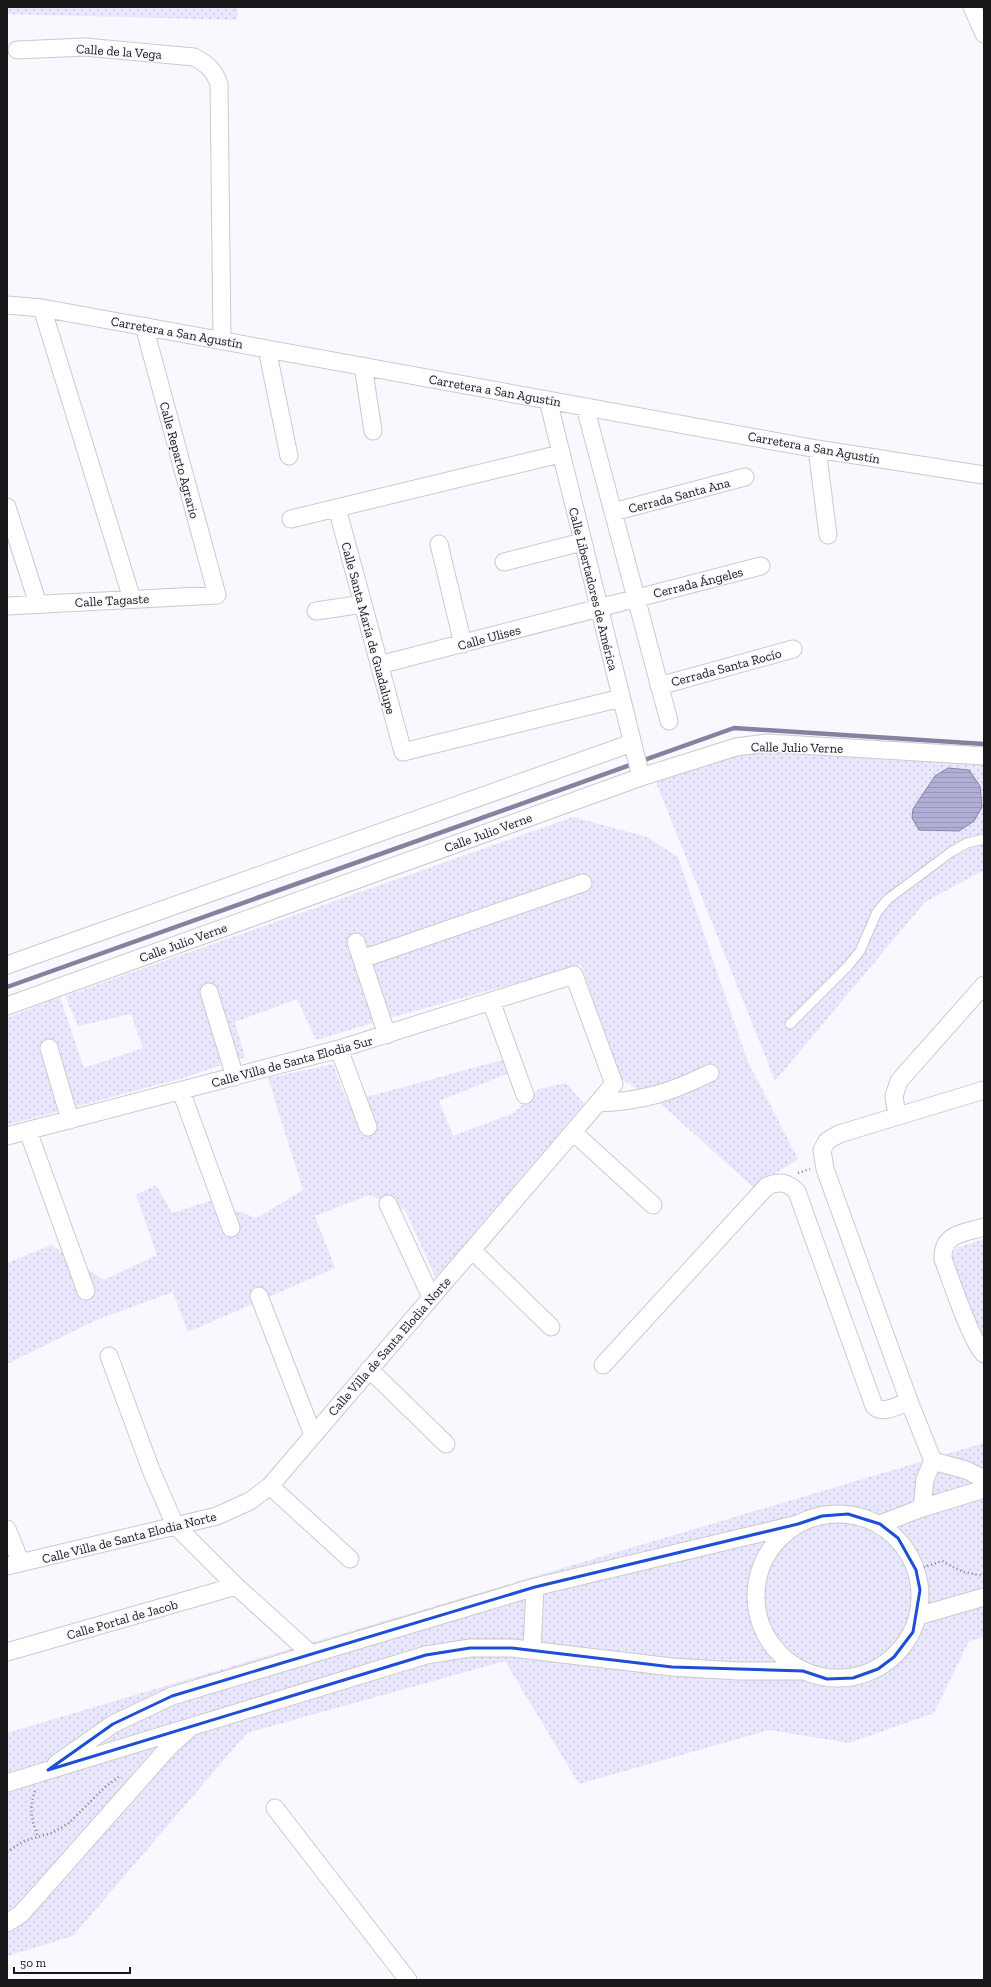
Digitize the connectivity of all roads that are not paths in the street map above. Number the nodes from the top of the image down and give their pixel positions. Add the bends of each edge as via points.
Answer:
1 (972, 7) edge
2 (984, 34) edge
3 (17, 50) dead end
4 (7, 305) edge
5 (42, 308) junction
6 (144, 326) junction
7 (222, 341) junction
8 (266, 349) junction
9 (363, 366) junction
10 (548, 400) junction
11 (585, 406) junction
12 (374, 431) dead end
13 (817, 449) junction
14 (560, 454) junction
15 (289, 456) dead end
16 (984, 476) edge
17 (745, 477) dead end
18 (7, 507) edge
19 (337, 508) junction
20 (613, 512) junction
21 (291, 519) dead end
22 (828, 535) dead end
23 (582, 542) junction
24 (439, 544) dead end
25 (504, 562) dead end
26 (761, 566) dead end
27 (217, 595) joint
28 (636, 598) junction
29 (132, 599) junction
30 (38, 604) junction
31 (363, 604) junction
32 (7, 606) edge
33 (598, 608) junction
34 (316, 611) dead end
35 (463, 644) junction
36 (793, 649) dead end
37 (379, 665) junction
38 (659, 686) junction
39 (621, 698) junction
40 (669, 721) dead end
41 (984, 756) edge
42 (637, 761) junction
43 (984, 838) edge
44 (583, 883) dead end
45 (356, 942) dead end
46 (362, 959) junction
47 (7, 965) edge
48 (574, 975) joint
49 (984, 985) edge
50 (209, 992) dead end
51 (491, 1001) junction
52 (7, 1006) edge
53 (790, 1024) dead end
54 (387, 1036) junction
55 (49, 1048) dead end
56 (339, 1050) junction
57 (710, 1073) dead end
58 (235, 1077) junction
59 (984, 1090) edge
60 (181, 1091) junction
61 (525, 1095) dead end
62 (598, 1103) junction
63 (897, 1116) junction
64 (70, 1120) junction
65 (368, 1127) dead end
66 (28, 1131) junction
67 (573, 1132) junction
68 (7, 1136) edge
69 (388, 1204) dead end
70 (653, 1205) dead end
71 (984, 1227) edge
72 (231, 1228) dead end
73 (472, 1250) junction
74 (86, 1291) dead end
75 (259, 1296) dead end
76 (432, 1297) junction
77 (551, 1326) dead end
78 (984, 1354) edge
79 (109, 1356) dead end
80 (603, 1365) dead end
81 (370, 1369) junction
82 (909, 1401) junction
83 (313, 1435) junction
84 (446, 1444) dead end
85 (933, 1461) junction
86 (984, 1479) edge
87 (270, 1486) junction
88 (984, 1489) edge
89 (922, 1508) junction
90 (798, 1524) junction
91 (880, 1524) junction
92 (176, 1525) junction
93 (7, 1529) edge
94 (350, 1560) dead end
95 (14, 1565) edge
96 (236, 1586) junction
97 (535, 1587) junction
98 (984, 1597) edge
99 (918, 1616) junction
100 (532, 1650) junction
101 (7, 1652) edge
102 (311, 1654) junction
103 (803, 1672) junction
104 (194, 1726) junction
105 (48, 1770) junction
106 (7, 1783) edge
107 (275, 1808) dead end
108 (7, 1923) edge
109 (408, 1980) edge

1 - 2 street
3 - 7 street, Calle de la Vega via 85,47 194,57 206,63 215,74 219,84
4 - 5 street, Carretera a San Agustín
5 - 6 street, Carretera a San Agustín
5 - 29 street
6 - 7 street, Carretera a San Agustín
6 - 27 street, Calle Reparto Agrario
7 - 8 street, Carretera a San Agustín
8 - 9 street, Carretera a San Agustín
8 - 15 street
9 - 10 street, Carretera a San Agustín
9 - 12 street
10 - 11 street, Carretera a San Agustín
10 - 14 street, Calle Libertadores de América
11 - 13 street, Carretera a San Agustín
11 - 20 street
13 - 16 street, Carretera a San Agustín
13 - 22 street
14 - 19 street
14 - 23 street, Calle Libertadores de América
17 - 20 street, Cerrada Santa Ana
18 - 30 street
19 - 21 street
19 - 31 street, Calle Santa María de Guadalupe
20 - 28 street
23 - 25 street
23 - 33 street, Calle Libertadores de América
24 - 35 street
26 - 28 street, Cerrada Ángeles
27 - 29 street, Calle Tagaste
28 - 33 street, Cerrada Ángeles
28 - 38 street
29 - 30 street, Calle Tagaste
30 - 32 street, Calle Tagaste
31 - 34 street
31 - 37 street, Calle Santa María de Guadalupe
33 - 35 street, Calle Ulises
33 - 39 street, Calle Libertadores de América
35 - 37 street, Calle Ulises
36 - 38 street, Cerrada Santa Rocío
37 - 39 street, Calle Santa María de Guadalupe via 403,752
38 - 40 street
39 - 42 street, Calle Libertadores de América
41 - 42 street, Calle Julio Verne via 767,743
42 - 47 street
42 - 52 street, Calle Julio Verne
43 - 53 lane via 967,843 951,852 888,899 877,912 860,951
44 - 46 street
45 - 46 street
46 - 54 street
48 - 51 street, Calle Villa de Santa Elodia Sur
48 - 62 street, Calle Villa de Santa Elodia Norte via 614,1084
49 - 63 street via 899,1081 894,1096
50 - 58 street
51 - 54 street, Calle Villa de Santa Elodia Sur
51 - 61 street
54 - 56 street, Calle Villa de Santa Elodia Sur
55 - 64 street
56 - 58 street, Calle Villa de Santa Elodia Sur
56 - 65 street
57 - 62 street via 656,1096 627,1102
58 - 60 street, Calle Villa de Santa Elodia Sur
59 - 63 street
60 - 64 street, Calle Villa de Santa Elodia Sur
60 - 72 street
62 - 67 street, Calle Villa de Santa Elodia Norte
63 - 82 street via 838,1134 827,1141 822,1150 825,1169
64 - 66 street, Calle Villa de Santa Elodia Sur
66 - 68 street, Calle Villa de Santa Elodia Sur
66 - 74 street
67 - 70 street
67 - 73 street, Calle Villa de Santa Elodia Norte
69 - 76 street
71 - 78 street via 952,1237 942,1250 943,1259 972,1332
73 - 76 street, Calle Villa de Santa Elodia Norte
73 - 77 street
75 - 83 street
76 - 81 street, Calle Villa de Santa Elodia Norte
79 - 92 street via 129,1413
80 - 82 street via 767,1186 776,1182 786,1183 797,1192 874,1406 877,1410 882,1410
81 - 83 street, Calle Villa de Santa Elodia Norte
81 - 84 street
82 - 85 street
83 - 87 street, Calle Villa de Santa Elodia Norte
85 - 86 street via 966,1470
85 - 89 street via 926,1479
87 - 92 street, Calle Villa de Santa Elodia Norte via 235,1509 217,1516
87 - 94 street
88 - 89 street
89 - 91 street
90 - 91 street via 822,1516 848,1514
90 - 97 street
90 - 103 street via 777,1541 763,1562 756,1587 756,1600 765,1637 781,1657
91 - 99 street via 898,1538 911,1556 920,1590
92 - 95 street, Calle Villa de Santa Elodia Norte
92 - 96 street
93 - 95 street
96 - 101 street, Calle Portal de Jacob
96 - 102 street
97 - 100 street
97 - 102 street
98 - 99 street
99 - 103 street via 913,1632 903,1647 878,1669 853,1678 828,1679
100 - 103 street via 672,1667
100 - 104 street via 470,1648 426,1655
102 - 105 street via 172,1696 114,1724
104 - 105 street
104 - 108 street via 169,1747 21,1914
105 - 106 street
107 - 109 street

